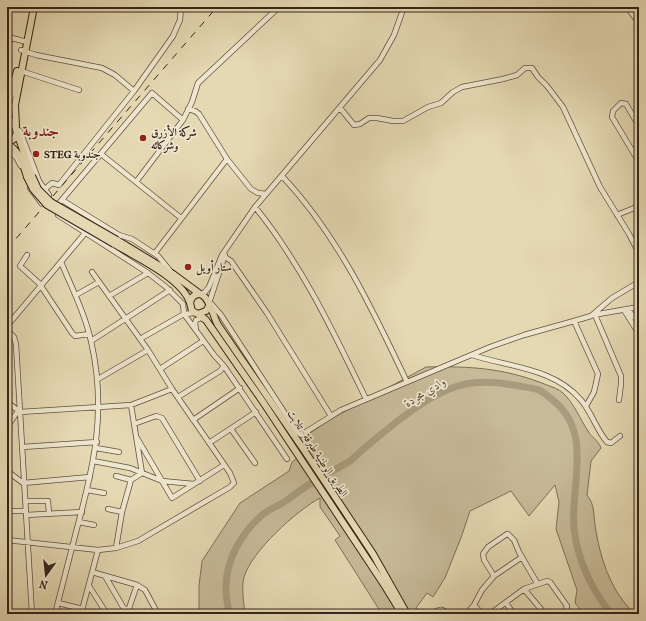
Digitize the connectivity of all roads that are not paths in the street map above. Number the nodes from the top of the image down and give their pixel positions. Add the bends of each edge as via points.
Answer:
1 (29, 7) edge
2 (34, 7) edge
3 (181, 7) edge
4 (279, 7) edge
5 (404, 7) edge
6 (627, 7) edge
7 (638, 20) edge
8 (7, 34) edge
9 (12, 38) junction
10 (25, 41) junction
11 (7, 45) edge
12 (23, 50) junction
13 (21, 71) junction
14 (79, 90) dead end
15 (134, 91) junction
16 (10, 106) edge
17 (340, 108) junction
18 (188, 109) junction
19 (7, 120) edge
20 (183, 120) junction
21 (639, 126) edge
22 (16, 129) junction
23 (7, 143) edge
24 (7, 149) edge
25 (101, 154) junction
26 (227, 159) junction
27 (639, 162) edge
28 (282, 176) junction
29 (30, 177) junction
30 (136, 182) junction
31 (45, 189) junction
32 (266, 194) junction
33 (62, 200) junction
34 (639, 206) edge
35 (255, 208) junction
36 (617, 215) junction
37 (181, 218) junction
38 (86, 232) junction
39 (115, 242) junction
40 (637, 243) edge
41 (155, 253) junction
42 (639, 253) edge
43 (27, 255) dead end
44 (223, 256) junction
45 (61, 262) junction
46 (92, 272) dead end
47 (148, 273) junction
48 (173, 274) junction
49 (99, 282) junction
50 (639, 282) edge
51 (41, 286) junction
52 (170, 290) junction
53 (186, 294) junction
54 (201, 294) junction
55 (76, 295) junction
56 (109, 296) junction
57 (176, 296) junction
58 (209, 302) junction
59 (190, 304) junction
60 (639, 307) edge
61 (625, 309) junction
62 (212, 312) junction
63 (199, 313) junction
64 (184, 314) junction
65 (221, 315) junction
66 (593, 315) junction
67 (125, 320) junction
68 (206, 320) junction
69 (574, 321) junction
70 (639, 323) edge
71 (7, 326) edge
72 (7, 330) edge
73 (197, 330) junction
74 (89, 334) junction
75 (639, 334) edge
76 (140, 339) junction
77 (204, 340) junction
78 (91, 341) junction
79 (148, 350) junction
80 (471, 355) junction
81 (224, 366) junction
82 (160, 369) junction
83 (98, 379) junction
84 (407, 382) junction
85 (240, 388) junction
86 (172, 389) junction
87 (178, 397) junction
88 (366, 399) junction
89 (619, 400) dead end
90 (7, 402) edge
91 (131, 406) junction
92 (586, 406) junction
93 (99, 407) junction
94 (19, 411) junction
95 (256, 412) junction
96 (330, 416) junction
97 (193, 420) junction
98 (134, 424) junction
99 (7, 427) edge
100 (231, 429) junction
101 (620, 436) dead end
102 (137, 438) junction
103 (97, 442) junction
104 (209, 443) junction
105 (22, 447) junction
106 (96, 448) junction
107 (119, 452) dead end
108 (287, 459) dead end
109 (93, 461) junction
110 (255, 462) dead end
111 (224, 465) junction
112 (7, 471) edge
113 (142, 473) junction
114 (116, 476) dead end
115 (90, 477) junction
116 (131, 480) junction
117 (200, 480) junction
118 (162, 481) junction
119 (23, 483) junction
120 (194, 484) junction
121 (87, 490) junction
122 (104, 493) dead end
123 (25, 501) junction
124 (108, 509) dead end
125 (7, 511) edge
126 (82, 512) junction
127 (122, 512) junction
128 (26, 513) junction
129 (49, 514) junction
130 (79, 522) junction
131 (94, 525) dead end
132 (7, 540) edge
133 (28, 543) junction
134 (72, 548) junction
135 (116, 548) junction
136 (98, 550) junction
137 (522, 557) junction
138 (92, 572) junction
139 (105, 576) junction
140 (494, 576) junction
141 (537, 584) junction
142 (137, 585) junction
143 (89, 586) junction
144 (524, 589) junction
145 (58, 603) junction
146 (506, 603) junction
147 (474, 605) junction
148 (82, 611) edge
149 (105, 613) edge
150 (130, 613) edge
151 (32, 614) edge
152 (55, 614) edge
153 (158, 614) edge
154 (402, 614) edge
155 (407, 614) edge
156 (432, 614) edge
157 (448, 614) edge
158 (466, 614) edge
159 (482, 614) edge
160 (490, 614) edge
161 (514, 614) edge
162 (545, 614) edge
163 (561, 614) edge

1 - 10 main road
2 - 10 main road
3 - 15 street via 180,20 173,36
4 - 18 street via 199,82
5 - 17 street via 399,25 386,51
6 - 7 street
8 - 9 street
9 - 10 street
9 - 11 street
10 - 12 main road
12 - 13 main road
12 - 15 street via 102,68
12 - 16 main road
13 - 14 street
13 - 16 main road
15 - 31 street via 59,185 52,183
16 - 22 main road
17 - 28 street
17 - 36 street via 354,125 369,118 403,121 441,103 462,87 503,80 530,67 563,107 600,187
18 - 20 street
18 - 26 street via 199,114
19 - 22 main road via 11,121
20 - 25 street via 152,93
20 - 30 street
21 - 27 street via 626,104 621,103 613,111 612,117
22 - 23 main road via 14,139
22 - 29 main road
22 - 31 street via 20,132 39,181
23 - 29 main road via 13,147
24 - 31 street via 16,157 31,191 42,204 49,194
25 - 30 street
25 - 33 street
26 - 32 street via 251,189
26 - 37 street
28 - 32 street
28 - 84 street via 307,204 358,285
29 - 39 main road, bridge via 51,202
30 - 37 street
32 - 35 street
33 - 38 street via 52,211
33 - 41 street via 119,235 132,239
34 - 36 street
35 - 44 street
35 - 88 street via 273,228 311,291
36 - 40 street
37 - 41 street
38 - 45 street
38 - 47 street
39 - 48 main road
39 - 53 main road via 169,277
40 - 42 street
41 - 48 street
43 - 51 street via 20,266
44 - 54 street via 209,288
44 - 58 street
44 - 96 street via 231,261 267,313
45 - 51 street
45 - 55 street
46 - 49 street
47 - 52 street
47 - 56 street
48 - 54 main road
49 - 55 street
49 - 56 street
50 - 66 street via 612,298
51 - 71 street
51 - 74 street via 72,333 75,336
52 - 57 street
52 - 67 street
53 - 57 street via 183,299
53 - 59 main road
54 - 58 main road
54 - 59 main road via 194,296
55 - 74 street
56 - 67 street
57 - 64 street via 184,305
58 - 62 main road, الطريق الوطنية طبرقة - تلابت
58 - 63 main road via 206,311
58 - 65 street
59 - 63 main road via 192,311
59 - 64 street
60 - 61 street
61 - 66 street
61 - 70 street
61 - 75 street
62 - 63 street
62 - 65 street
62 - 155 main road, الطريق الوطنية طبرقة - تلابت via 218,325 383,570
63 - 64 street
63 - 68 main road, الطريق الوطنية طبرقة - تلابت
64 - 73 street
64 - 76 street
65 - 96 street via 300,434
66 - 69 street
66 - 89 street via 620,376
67 - 76 street
67 - 78 street
68 - 73 street via 196,320
68 - 154 main road, الطريق الوطنية طبرقة - تلابت
69 - 80 street via 524,335
69 - 92 street via 598,374 593,396
72 - 94 street via 14,337 16,344
73 - 77 street
74 - 78 street
76 - 79 street
77 - 81 street
77 - 82 street
78 - 83 street
79 - 82 street
79 - 83 street
80 - 84 street
80 - 92 street via 549,376 565,385
81 - 85 street
81 - 87 street
82 - 86 street
83 - 93 street
84 - 88 street
85 - 95 street
85 - 97 street
86 - 87 street
86 - 91 street
87 - 97 street
88 - 96 street
90 - 94 street
91 - 93 street
91 - 98 street
92 - 101 street via 594,424 607,442 611,443
93 - 94 street
93 - 103 street
94 - 99 street
94 - 105 street
95 - 100 street
95 - 108 street
97 - 104 street
98 - 102 street
98 - 117 street via 156,416 162,418
100 - 104 street
100 - 110 street
102 - 113 street
102 - 118 street
103 - 105 street
103 - 106 street
104 - 111 street
105 - 119 street
106 - 107 street
106 - 109 street
109 - 113 street via 130,468
109 - 115 street
111 - 117 street
111 - 135 street via 234,481 230,487 138,541
112 - 119 street
113 - 116 street
113 - 118 street
114 - 116 street
115 - 119 street
115 - 121 street
116 - 127 street
117 - 120 street
118 - 120 street
118 - 120 street via 172,498
119 - 123 street
121 - 122 street
121 - 126 street
123 - 128 street
123 - 129 street via 48,501
124 - 127 street
125 - 128 street
126 - 129 street
126 - 130 street
127 - 135 street
128 - 129 street
128 - 133 street
130 - 131 street
130 - 134 street
132 - 133 street
133 - 134 street
133 - 151 street
134 - 136 street
134 - 145 street
135 - 136 street
136 - 138 street
137 - 140 street
137 - 140 street via 514,540 508,534 500,538 483,554
137 - 141 street
138 - 139 street
138 - 143 street
139 - 142 street
139 - 150 street via 123,607
140 - 147 street
141 - 144 street
141 - 163 street via 550,582 567,606
142 - 150 street
142 - 153 street via 145,590
143 - 148 street
143 - 149 street
144 - 146 street
144 - 162 street
145 - 148 street
145 - 152 street
146 - 160 street
146 - 161 street
147 - 158 street
147 - 159 street
156 - 157 street via 439,609

